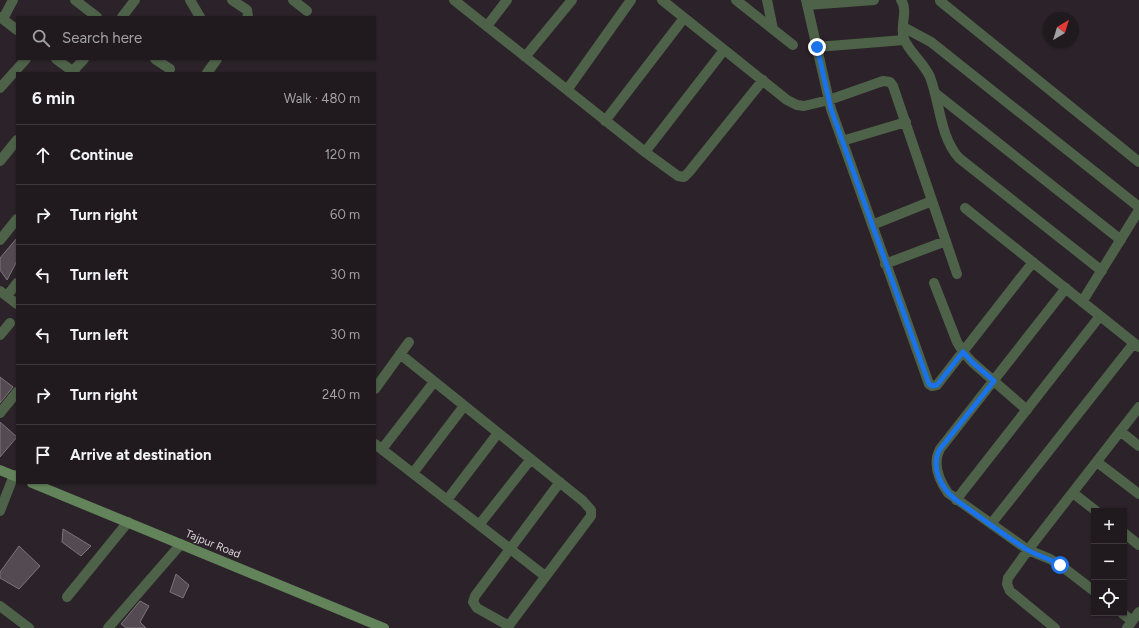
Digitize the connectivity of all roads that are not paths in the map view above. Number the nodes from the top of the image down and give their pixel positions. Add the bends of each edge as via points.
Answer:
1 (13, 0) edge
2 (74, 0) edge
3 (136, 0) edge
4 (190, 0) edge
5 (232, 0) edge
6 (294, 0) edge
7 (454, 0) edge
8 (508, 0) edge
9 (572, 0) edge
10 (632, 0) edge
11 (662, 0) edge
12 (736, 0) edge
13 (767, 0) edge
14 (874, 0) edge
15 (901, 0) edge
16 (940, 1) dead end
17 (807, 2) edge
18 (307, 11) dead end
19 (96, 16) edge
20 (123, 16) edge
21 (199, 16) edge
22 (248, 16) edge
23 (2, 18) edge
24 (684, 18) junction
25 (487, 26) junction
26 (903, 27) junction
27 (16, 29) edge
28 (774, 29) junction
29 (904, 40) junction
30 (793, 45) dead end
31 (817, 47) junction
32 (724, 50) junction
33 (525, 57) junction
34 (25, 60) edge
35 (57, 60) edge
36 (83, 60) edge
37 (156, 60) edge
38 (216, 60) edge
39 (170, 69) dead end
40 (73, 72) edge
41 (208, 72) edge
42 (763, 80) junction
43 (0, 88) edge
44 (567, 90) junction
45 (935, 93) junction
46 (829, 100) junction
47 (605, 121) junction
48 (906, 122) junction
49 (842, 140) junction
50 (16, 141) edge
51 (645, 152) junction
52 (0, 161) edge
53 (1139, 162) edge
54 (932, 201) junction
55 (1139, 206) edge
56 (965, 208) dead end
57 (1139, 210) edge
58 (16, 220) edge
59 (872, 225) junction
60 (0, 240) edge
61 (1121, 240) junction
62 (946, 241) junction
63 (1033, 262) junction
64 (885, 264) junction
65 (1102, 271) junction
66 (957, 274) dead end
67 (934, 283) dead end
68 (16, 284) edge
69 (1066, 288) junction
70 (3, 294) edge
71 (1082, 302) junction
72 (16, 303) edge
73 (1100, 316) junction
74 (10, 323) dead end
75 (0, 336) edge
76 (408, 342) dead end
77 (1137, 345) edge
78 (963, 352) junction
79 (400, 354) junction
80 (994, 381) junction
81 (434, 382) junction
82 (376, 388) edge
83 (16, 393) edge
84 (464, 406) junction
85 (1139, 408) edge
86 (1027, 410) junction
87 (0, 413) edge
88 (1120, 431) junction
89 (498, 433) junction
90 (1139, 446) edge
91 (379, 447) edge
92 (531, 459) junction
93 (1097, 462) junction
94 (0, 470) edge
95 (413, 473) junction
96 (15, 476) edge
97 (560, 482) junction
98 (34, 484) edge
99 (1073, 492) junction
100 (1139, 494) edge
101 (447, 500) junction
102 (956, 500) junction
103 (1092, 508) edge
104 (0, 511) edge
105 (128, 522) junction
106 (991, 524) junction
107 (479, 525) junction
108 (1127, 535) edge
109 (181, 544) junction
110 (1139, 545) edge
111 (510, 549) junction
112 (1028, 550) junction
113 (546, 576) junction
114 (1091, 589) edge
115 (67, 597) dead end
116 (0, 606) edge
117 (1139, 612) edge
118 (1129, 624) edge
119 (112, 627) edge
120 (508, 627) edge
121 (29, 628) edge
122 (384, 628) edge
123 (1055, 628) edge

1 - 23 street
2 - 19 street
3 - 20 street
4 - 21 street
5 - 22 street via 247,10
6 - 18 street
7 - 25 street
8 - 25 street
9 - 33 street
10 - 44 street
11 - 24 street
12 - 28 street
13 - 28 street
14 - 17 street
15 - 26 street via 904,4
16 - 53 street
17 - 31 street
23 - 27 street
24 - 32 street
24 - 47 street
25 - 33 street
26 - 29 street
26 - 55 street via 931,42
28 - 30 street
29 - 31 street
29 - 45 street via 930,76
31 - 46 street
32 - 42 street
32 - 51 street
33 - 44 street
34 - 43 street
35 - 40 street
36 - 40 street
37 - 39 street
38 - 41 street
42 - 46 street via 797,105 804,106
42 - 51 street via 684,177 678,176
44 - 47 street
45 - 61 street
45 - 65 street via 946,136 959,158
46 - 48 street via 890,82
46 - 49 street
47 - 51 street
48 - 49 street
48 - 54 street
49 - 59 street
50 - 52 street
54 - 59 street
54 - 62 street
56 - 63 street
57 - 61 street
58 - 60 street
59 - 64 street
61 - 65 street
62 - 64 street
62 - 66 street
63 - 69 street
63 - 78 street
64 - 78 street via 929,384 937,385
65 - 71 street
67 - 78 street
68 - 70 street
69 - 71 street
69 - 80 street
70 - 72 street
71 - 73 street
73 - 77 street
73 - 86 street
74 - 75 street
76 - 79 street
77 - 106 street
78 - 80 street
79 - 81 street
79 - 82 street
80 - 86 street
80 - 102 street via 936,456 943,486
81 - 84 street
81 - 91 street
83 - 87 street
84 - 89 street
84 - 95 street
85 - 88 street
86 - 102 street
88 - 90 street
88 - 93 street
89 - 92 street
89 - 101 street
91 - 95 street
92 - 97 street
92 - 107 street
93 - 99 street
93 - 100 street
94 - 96 main road
95 - 101 street
96 - 104 street
97 - 111 street
97 - 113 street via 591,510 590,516
98 - 105 main road, Tajpur Road
99 - 103 street
99 - 112 street
101 - 107 street
102 - 106 street
105 - 109 main road, Tajpur Road
105 - 115 street
106 - 112 street
107 - 111 street
108 - 110 street
109 - 119 street
109 - 122 main road, Tajpur Road
111 - 113 street
111 - 120 street via 473,602 477,608
112 - 114 street via 1050,559
112 - 123 street via 1008,578 1007,584 1010,591
113 - 120 street
116 - 121 street
117 - 118 street

